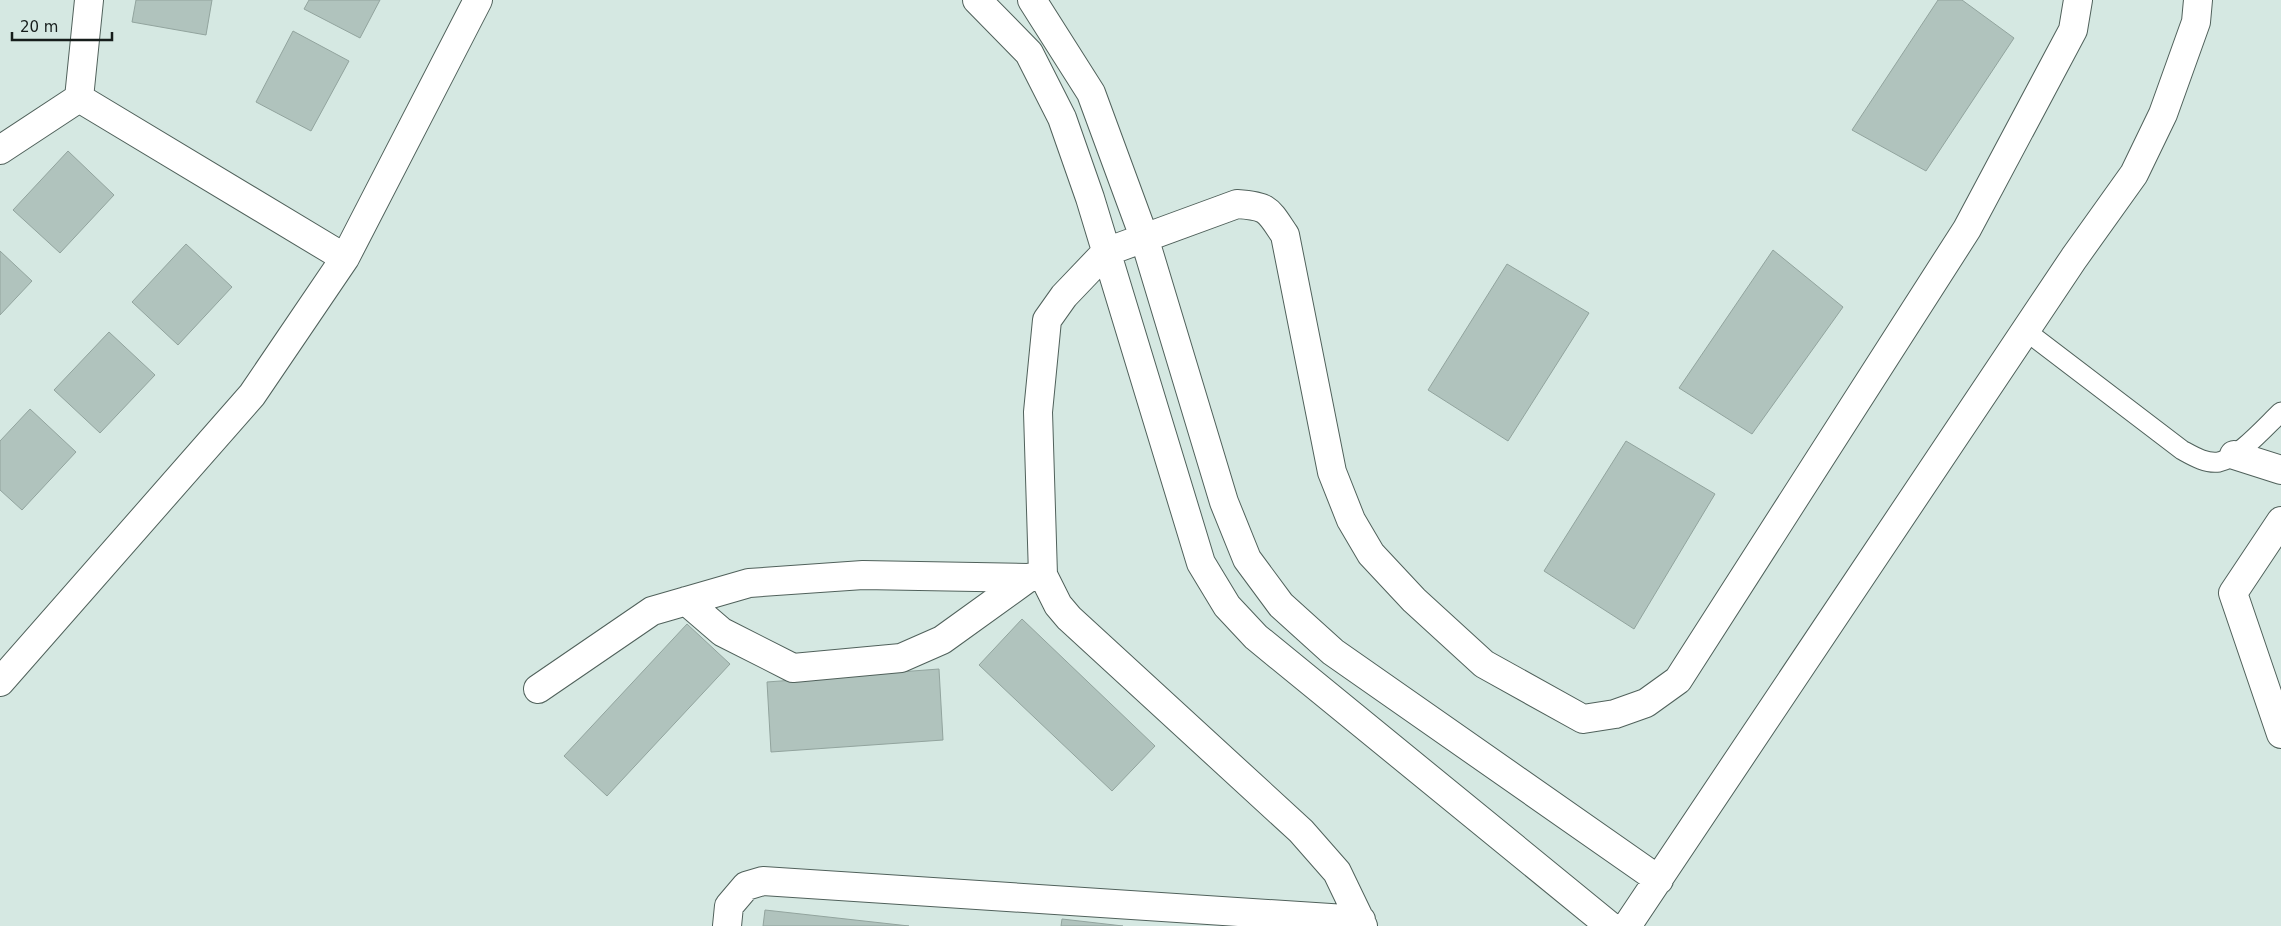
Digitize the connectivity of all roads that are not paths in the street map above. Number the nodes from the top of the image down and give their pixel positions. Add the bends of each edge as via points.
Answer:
1 (89, 0) edge
2 (478, 0) edge
3 (977, 0) edge
4 (1032, 0) edge
5 (2078, 0) edge
6 (2198, 0) edge
7 (79, 98) junction
8 (0, 150) edge
9 (1144, 237) junction
10 (1106, 252) junction
11 (345, 258) junction
12 (2026, 331) junction
13 (2281, 412) edge
14 (2234, 455) junction
15 (2281, 470) edge
16 (2281, 521) edge
17 (1035, 577) junction
18 (686, 601) junction
19 (4, 671) edge
20 (538, 689) dead end
21 (2281, 734) edge
22 (1659, 880) junction
23 (1362, 923) edge
24 (727, 926) edge
25 (1610, 926) edge
26 (1627, 926) edge

1 - 7 street
2 - 11 street
3 - 10 street via 1030,53 1062,118
4 - 9 street via 1091,93
5 - 9 street via 2073,30 1967,229 1678,680 1646,703 1615,714 1583,719 1484,664 1414,600 1371,554 1351,520 1332,472 1286,235 1269,211 1237,204
6 - 12 street via 2196,22 2163,114 2134,174
7 - 8 street
7 - 11 street
9 - 10 street
9 - 22 street via 1224,502 1247,559 1282,604 1332,652
10 - 17 street via 1064,296 1047,320 1038,412
10 - 25 street via 1201,563 1227,606 1256,636
11 - 19 street via 252,395
12 - 14 lane via 2182,450 2202,460 2219,462
12 - 22 street
13 - 14 lane
14 - 15 street
16 - 21 street via 2233,594
17 - 18 street via 854,576 749,584
17 - 18 street via 942,640 901,658 793,668 722,632
17 - 23 street via 1069,618 1301,832 1336,872
18 - 20 street via 652,611
22 - 26 street
23 - 24 street via 763,881 746,886 729,906

